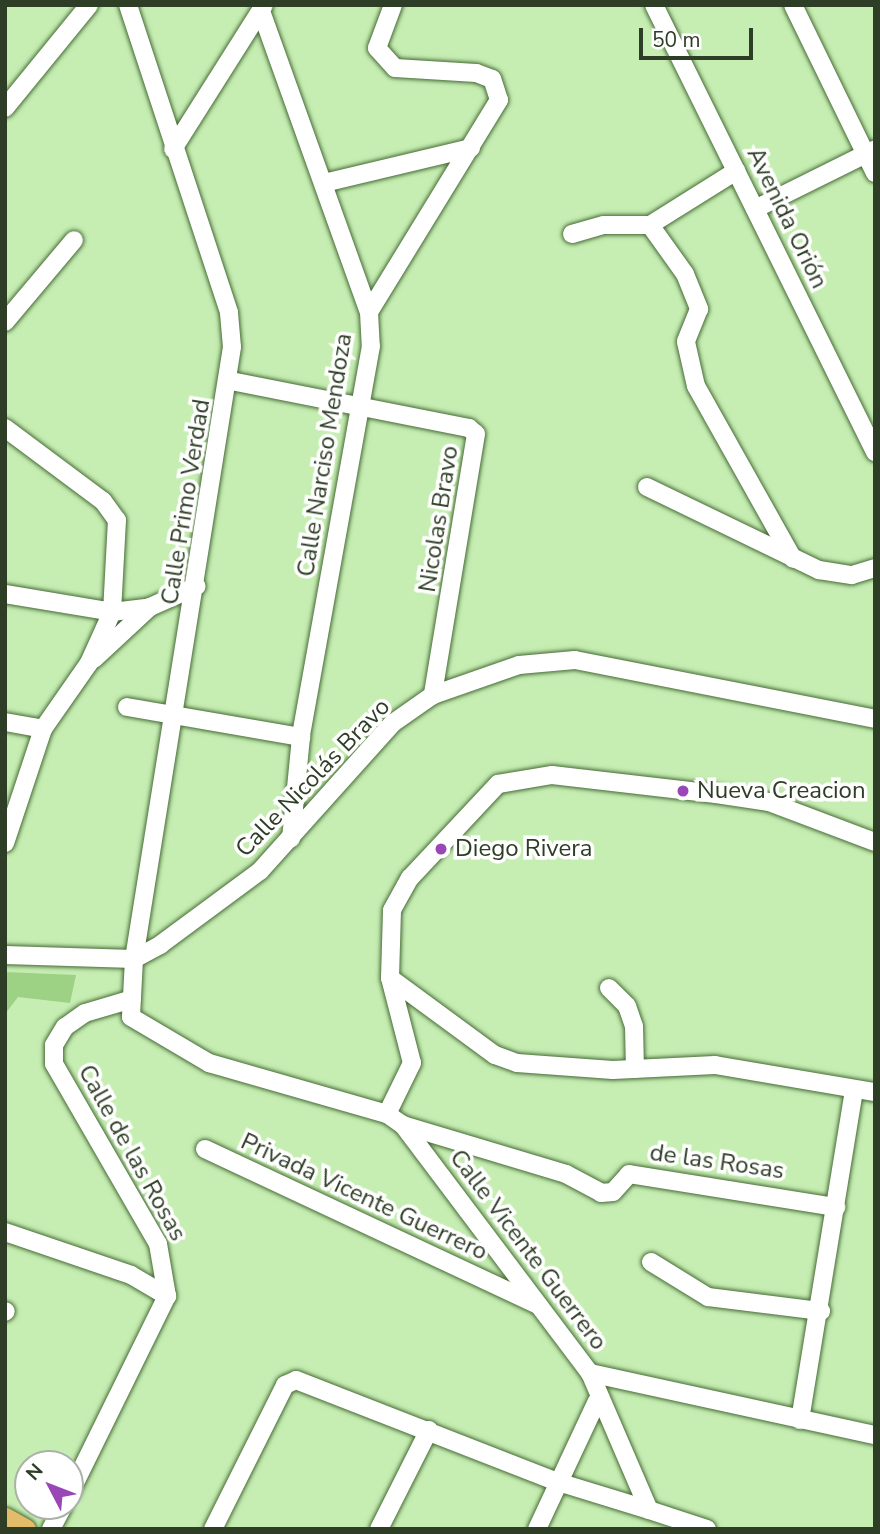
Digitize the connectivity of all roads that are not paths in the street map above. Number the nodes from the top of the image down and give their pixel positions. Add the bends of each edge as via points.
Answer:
1 (89, 5) edge
2 (128, 5) edge
3 (393, 5) edge
4 (654, 5) edge
5 (793, 5) edge
6 (262, 8) edge
7 (5, 108) edge
8 (471, 148) junction
9 (173, 149) junction
10 (870, 152) edge
11 (736, 171) junction
12 (875, 173) edge
13 (324, 183) junction
14 (755, 209) junction
15 (650, 225) junction
16 (572, 234) dead end
17 (74, 240) dead end
18 (369, 312) junction
19 (5, 323) edge
20 (231, 381) junction
21 (362, 405) junction
22 (5, 428) edge
23 (875, 452) edge
24 (647, 487) dead end
25 (793, 559) junction
26 (875, 568) edge
27 (197, 586) junction
28 (5, 594) edge
29 (150, 607) junction
30 (112, 612) junction
31 (89, 663) junction
32 (433, 695) junction
33 (127, 707) dead end
34 (173, 719) junction
35 (875, 719) edge
36 (5, 722) edge
37 (43, 729) junction
38 (301, 737) junction
39 (291, 839) junction
40 (875, 842) edge
41 (5, 843) edge
42 (5, 955) edge
43 (134, 959) junction
44 (390, 978) junction
45 (609, 988) dead end
46 (132, 999) junction
47 (635, 1069) junction
48 (854, 1089) junction
49 (875, 1092) edge
50 (387, 1114) junction
51 (403, 1125) junction
52 (205, 1149) dead end
53 (836, 1207) junction
54 (5, 1232) edge
55 (651, 1262) dead end
56 (167, 1296) junction
57 (541, 1306) junction
58 (821, 1311) junction
59 (590, 1373) junction
60 (597, 1401) junction
61 (800, 1420) junction
62 (429, 1430) junction
63 (875, 1435) edge
64 (84, 1465) edge
65 (558, 1482) junction
66 (649, 1510) junction
67 (5, 1518) edge
68 (702, 1528) edge
69 (25, 1529) edge
70 (213, 1529) edge
71 (379, 1529) edge
72 (537, 1529) edge

1 - 7 street
2 - 9 street, Calle Primo Verdad
3 - 8 street via 377,48 395,68 476,74 499,89 494,114
4 - 11 street, Avenida Orión
5 - 10 street
6 - 9 street
6 - 13 street, Calle Narciso Mendoza
8 - 13 street
8 - 18 street
9 - 20 street, Calle Primo Verdad via 229,313
10 - 12 street
10 - 14 street
11 - 14 street, Avenida Orión
11 - 15 street
13 - 18 street, Calle Narciso Mendoza
14 - 23 street, Avenida Orión
15 - 16 street via 604,225
15 - 25 street via 685,274 699,309 686,342 710,412
17 - 19 street
18 - 21 street, Calle Narciso Mendoza
20 - 21 street, Nicolas Bravo
20 - 27 street, Calle Primo Verdad
21 - 32 street, Nicolas Bravo via 476,434
21 - 38 street, Calle Narciso Mendoza
22 - 30 street via 111,509 117,520
24 - 25 street
25 - 26 street via 839,576
27 - 29 street
27 - 34 street, Calle Primo Verdad
28 - 30 street
29 - 30 street
29 - 31 street
30 - 31 street
31 - 37 street
32 - 35 street, Calle Nicolás Bravo via 548,658 715,683
32 - 39 street, Calle Nicolás Bravo via 393,723
33 - 34 street
34 - 38 street
34 - 43 street, Calle Primo Verdad
36 - 37 street
37 - 41 street
38 - 39 street, Calle Narciso Mendoza
39 - 43 street, Calle Nicolás Bravo via 214,910
40 - 44 street via 769,802 552,775 513,779 484,793 399,892 392,910
42 - 43 street
43 - 46 street, Calle Primo Verdad
44 - 47 street via 495,1055 556,1068
44 - 50 street via 412,1063
45 - 47 street via 627,1006 634,1026
46 - 50 street, Calle Primo Verdad via 131,1017 145,1031 209,1063
46 - 56 street, Calle de las Rosas via 85,1013 65,1027 54,1045 54,1064 158,1244
47 - 48 street via 715,1065
48 - 49 street
48 - 53 street
50 - 51 street
51 - 53 street, de las Rosas via 566,1174 601,1193 613,1192 629,1174
51 - 57 street, Calle Vicente Guerrero
52 - 57 street, Privada Vicente Guerrero
53 - 58 street
54 - 56 street via 131,1275
55 - 58 street via 708,1297
56 - 64 street
57 - 59 street, Calle Vicente Guerrero
58 - 61 street
59 - 60 street
59 - 61 street, Calle Vicente Guerrero
60 - 65 street
60 - 66 street
61 - 63 street, Calle Vicente Guerrero
62 - 65 street
62 - 70 street via 296,1380 285,1385
62 - 71 street
65 - 66 street
65 - 72 street
66 - 68 street
67 - 69 main road

